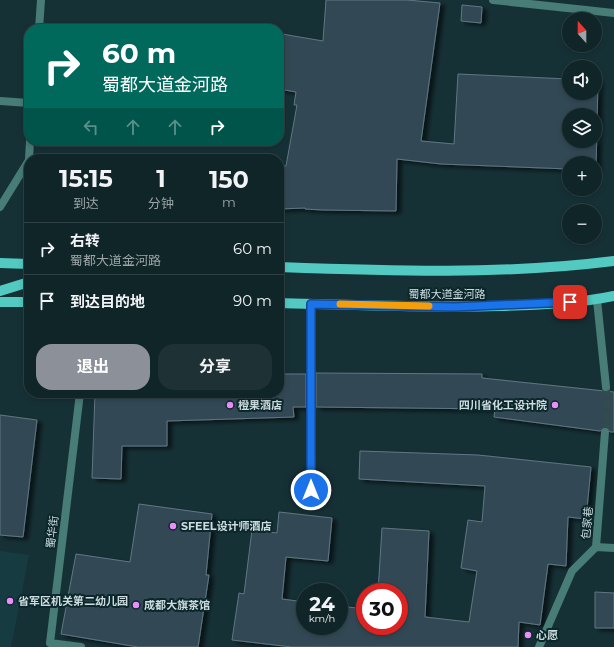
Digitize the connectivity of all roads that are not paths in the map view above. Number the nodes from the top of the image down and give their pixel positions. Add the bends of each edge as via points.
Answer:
1 (41, 0) edge
2 (493, 0) edge
3 (614, 13) edge
4 (39, 24) edge
5 (0, 101) edge
6 (24, 103) edge
7 (24, 168) edge
8 (0, 207) edge
9 (614, 261) edge
10 (0, 263) edge
11 (24, 264) edge
12 (284, 267) edge
13 (24, 284) edge
14 (0, 291) edge
15 (614, 296) edge
16 (598, 300) junction
17 (0, 302) edge
18 (24, 302) edge
19 (284, 303) edge
20 (311, 304) junction
21 (606, 387) tunnel mouth
22 (79, 398) edge
23 (605, 432) tunnel mouth
24 (311, 490) dead end
25 (596, 547) junction
26 (614, 548) edge
27 (81, 647) edge
28 (539, 647) edge

1 - 4 street
2 - 3 street
5 - 6 street
7 - 8 street
9 - 12 main road, 蜀都大道金河路 via 580,266 490,271
10 - 11 main road
13 - 14 main road
15 - 16 main road, 蜀都大道金河路
16 - 20 main road, 蜀都大道金河路 via 454,307
16 - 21 street
17 - 18 main road
19 - 20 main road, 蜀都大道金河路
20 - 24 street
22 - 27 street, 蜀华街 via 50,642
23 - 25 street, 包家巷
25 - 26 street
25 - 28 street, 包家巷 via 572,571

